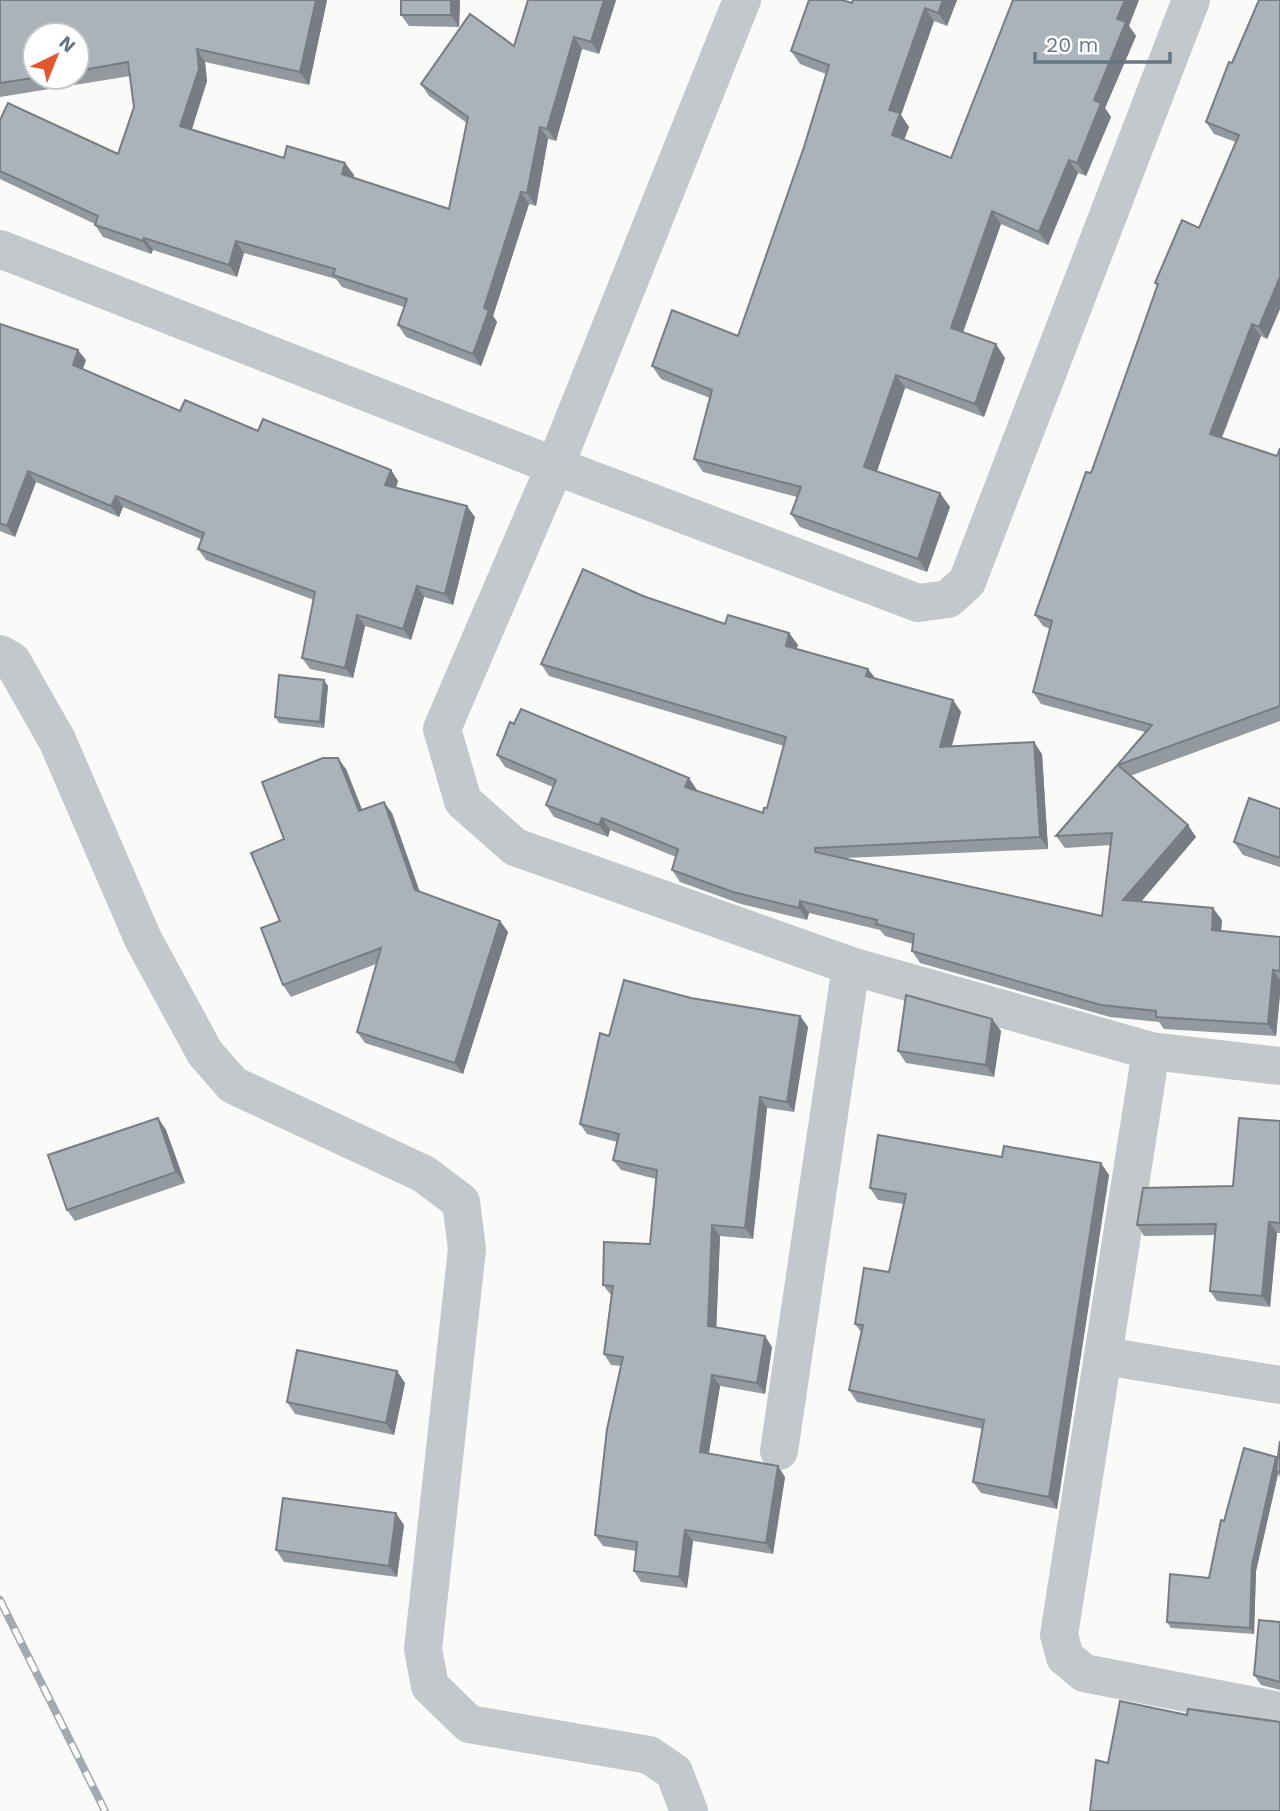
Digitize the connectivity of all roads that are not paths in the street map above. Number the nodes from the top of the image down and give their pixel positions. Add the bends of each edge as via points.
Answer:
1 (742, 0) edge
2 (1191, 0) edge
3 (0, 249) edge
4 (555, 466) junction
5 (0, 654) edge
6 (851, 967) junction
7 (1151, 1051) junction
8 (1280, 1066) edge
9 (1105, 1356) junction
10 (1280, 1385) edge
11 (779, 1451) dead end
12 (1280, 1711) edge
13 (689, 1811) edge

1 - 4 street
2 - 4 street via 967,582 948,598 918,603
3 - 4 street
4 - 6 street via 442,729 463,801 515,847
5 - 13 street via 12,661 57,740 143,939 205,1053 233,1085 424,1174 461,1202 467,1250 424,1649 430,1686 469,1724 649,1755 674,1772
6 - 7 street
6 - 11 street
7 - 8 street
7 - 9 street
9 - 10 street
9 - 12 street via 1059,1635 1065,1657 1084,1673

